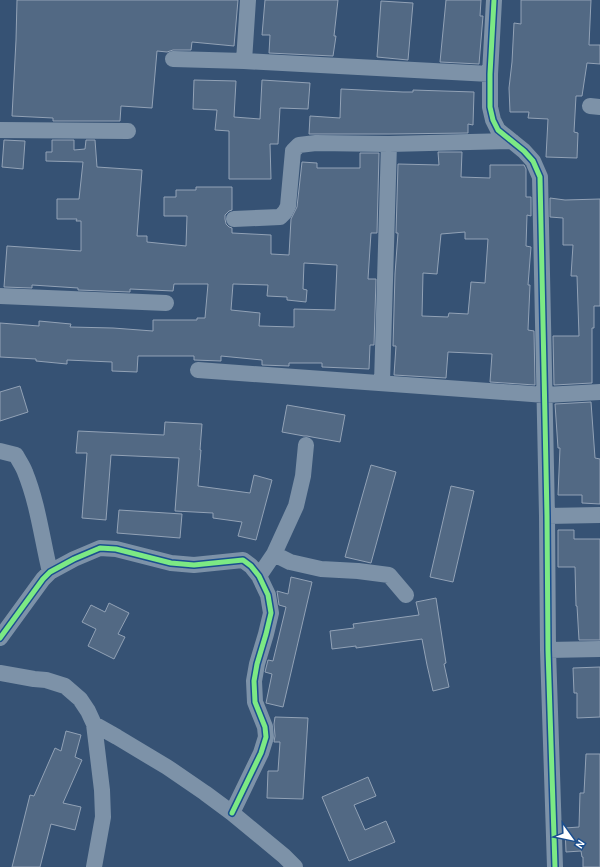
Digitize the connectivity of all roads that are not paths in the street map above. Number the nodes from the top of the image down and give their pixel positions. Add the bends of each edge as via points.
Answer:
1 (248, 0) edge
2 (494, 0) edge
3 (173, 59) dead end
4 (244, 61) junction
5 (490, 74) junction
6 (0, 130) edge
7 (128, 131) dead end
8 (512, 141) junction
9 (389, 144) junction
10 (234, 219) dead end
11 (0, 296) edge
12 (166, 303) dead end
13 (198, 370) dead end
14 (382, 383) junction
15 (600, 392) edge
16 (544, 395) junction
17 (306, 445) dead end
18 (0, 451) edge
19 (547, 516) junction
20 (600, 516) edge
21 (274, 554) junction
22 (50, 572) junction
23 (259, 576) junction
24 (406, 595) dead end
25 (0, 638) edge
26 (600, 649) edge
27 (548, 650) junction
28 (0, 673) edge
29 (94, 724) junction
30 (232, 813) junction
31 (94, 867) edge
32 (295, 867) edge
33 (555, 867) edge

1 - 4 street
2 - 5 street
3 - 4 street
4 - 5 street
5 - 8 street via 490,107 493,120 498,130
6 - 7 street
8 - 9 street
8 - 16 street via 533,161 540,177
9 - 10 street via 299,145 293,151 288,206 285,212 280,216
9 - 14 street
11 - 12 street
13 - 14 street
14 - 16 street
15 - 16 street
16 - 19 street
17 - 21 street via 303,476 296,506
18 - 22 street via 16,455 25,471 37,510
19 - 20 street
19 - 27 street
21 - 23 street
21 - 24 street via 290,562 320,569 389,575
22 - 23 street via 100,548 116,548 171,563 194,565 243,560
22 - 25 street
23 - 30 street via 268,595 271,613 257,664 254,702 265,727 266,737
26 - 27 street
27 - 33 street
28 - 29 street via 46,680 65,686 80,700
29 - 30 street via 167,767
29 - 31 street via 103,818
30 - 32 street

